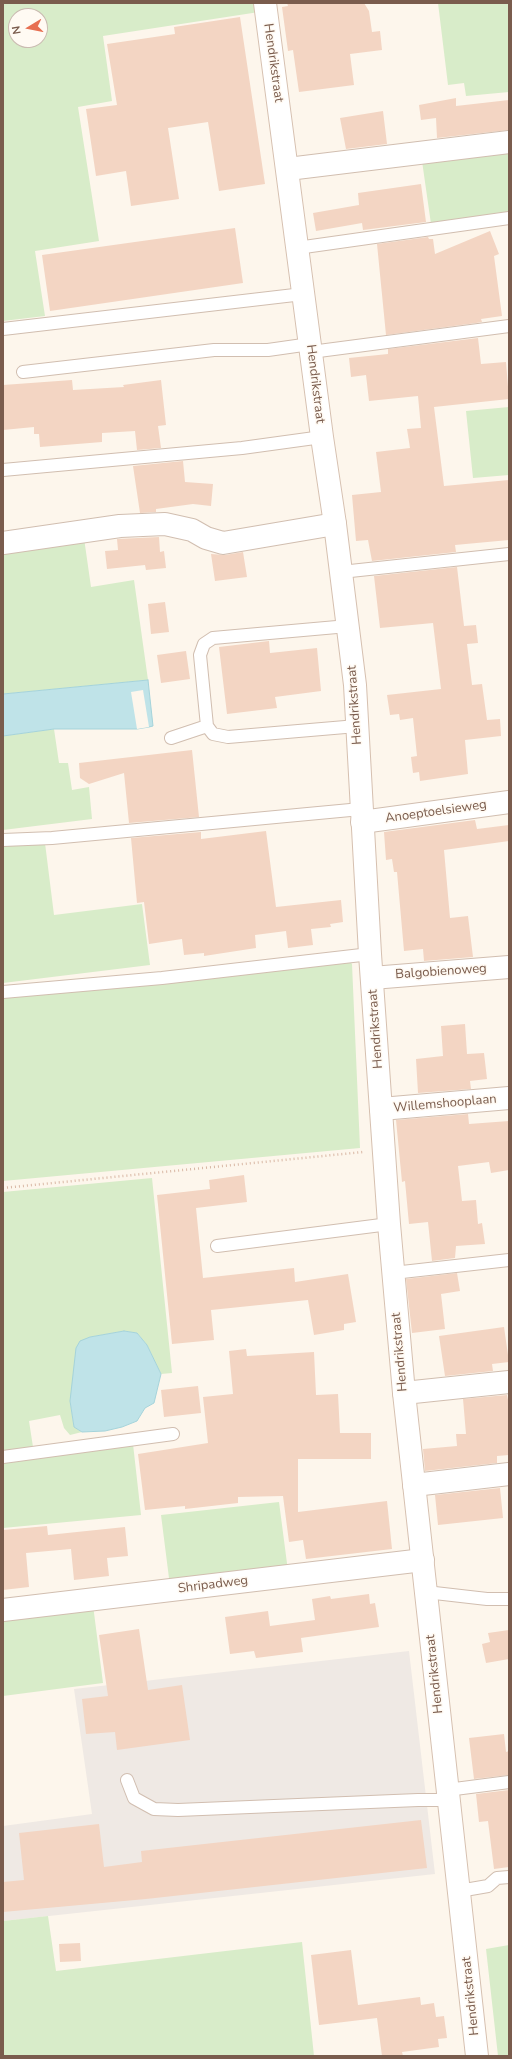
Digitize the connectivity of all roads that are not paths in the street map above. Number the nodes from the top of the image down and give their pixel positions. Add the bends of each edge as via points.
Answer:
1 (265, 3) edge
2 (509, 142) edge
3 (288, 169) junction
4 (509, 218) edge
5 (297, 248) junction
6 (304, 294) junction
7 (509, 326) edge
8 (3, 329) edge
9 (310, 348) junction
10 (23, 372) dead end
11 (322, 437) junction
12 (3, 470) edge
13 (335, 524) junction
14 (3, 543) edge
15 (509, 554) edge
16 (342, 572) junction
17 (348, 626) junction
18 (207, 726) junction
19 (357, 726) junction
20 (171, 738) dead end
21 (509, 802) edge
22 (362, 815) junction
23 (3, 840) edge
24 (370, 954) junction
25 (509, 967) edge
26 (372, 978) junction
27 (3, 992) edge
28 (509, 1098) edge
29 (381, 1109) junction
30 (389, 1224) junction
31 (217, 1246) dead end
32 (509, 1260) edge
33 (394, 1273) junction
34 (509, 1382) edge
35 (404, 1393) junction
36 (173, 1434) dead end
37 (3, 1457) edge
38 (509, 1474) edge
39 (414, 1485) junction
40 (422, 1560) junction
41 (426, 1592) junction
42 (509, 1599) edge
43 (3, 1610) edge
44 (127, 1780) dead end
45 (509, 1782) edge
46 (448, 1795) junction
47 (509, 1876) edge
48 (459, 1891) junction
49 (477, 2056) edge

1 - 3 street, Hendrikstraat
2 - 3 street
3 - 5 street, Hendrikstraat
4 - 5 lane
5 - 6 street, Hendrikstraat
6 - 8 lane
6 - 9 street, Hendrikstraat
7 - 9 lane
9 - 10 lane via 214,350
9 - 11 street, Hendrikstraat
11 - 12 lane via 242,448
11 - 13 street, Hendrikstraat
13 - 14 street via 223,543 192,530 166,524 120,526
13 - 16 street, Hendrikstraat
15 - 16 lane
16 - 17 street, Hendrikstraat
17 - 18 lane via 213,638 204,644 200,655
17 - 19 street, Hendrikstraat
18 - 19 lane via 214,734 228,737
18 - 20 lane
19 - 22 street, Hendrikstraat
21 - 22 street, Anoeptoelsieweg
22 - 23 lane
22 - 24 street, Hendrikstraat
24 - 26 street, Hendrikstraat
24 - 27 lane via 162,978
25 - 26 street, Balgobienoweg
26 - 29 street, Hendrikstraat
28 - 29 street, Willemshooplaan
29 - 30 street, Hendrikstraat
30 - 31 lane
30 - 33 street, Hendrikstraat
32 - 33 lane
33 - 35 street, Hendrikstraat
34 - 35 street
35 - 39 street, Hendrikstraat
36 - 37 lane
38 - 39 street
39 - 40 street, Hendrikstraat
40 - 41 street, Hendrikstraat
40 - 43 street, Shripadweg
41 - 42 lane
41 - 46 street, Hendrikstraat
44 - 46 lane via 134,1798 154,1809 418,1800
45 - 46 lane
46 - 48 street, Hendrikstraat
47 - 48 lane via 498,1878 488,1886
48 - 49 street, Hendrikstraat

